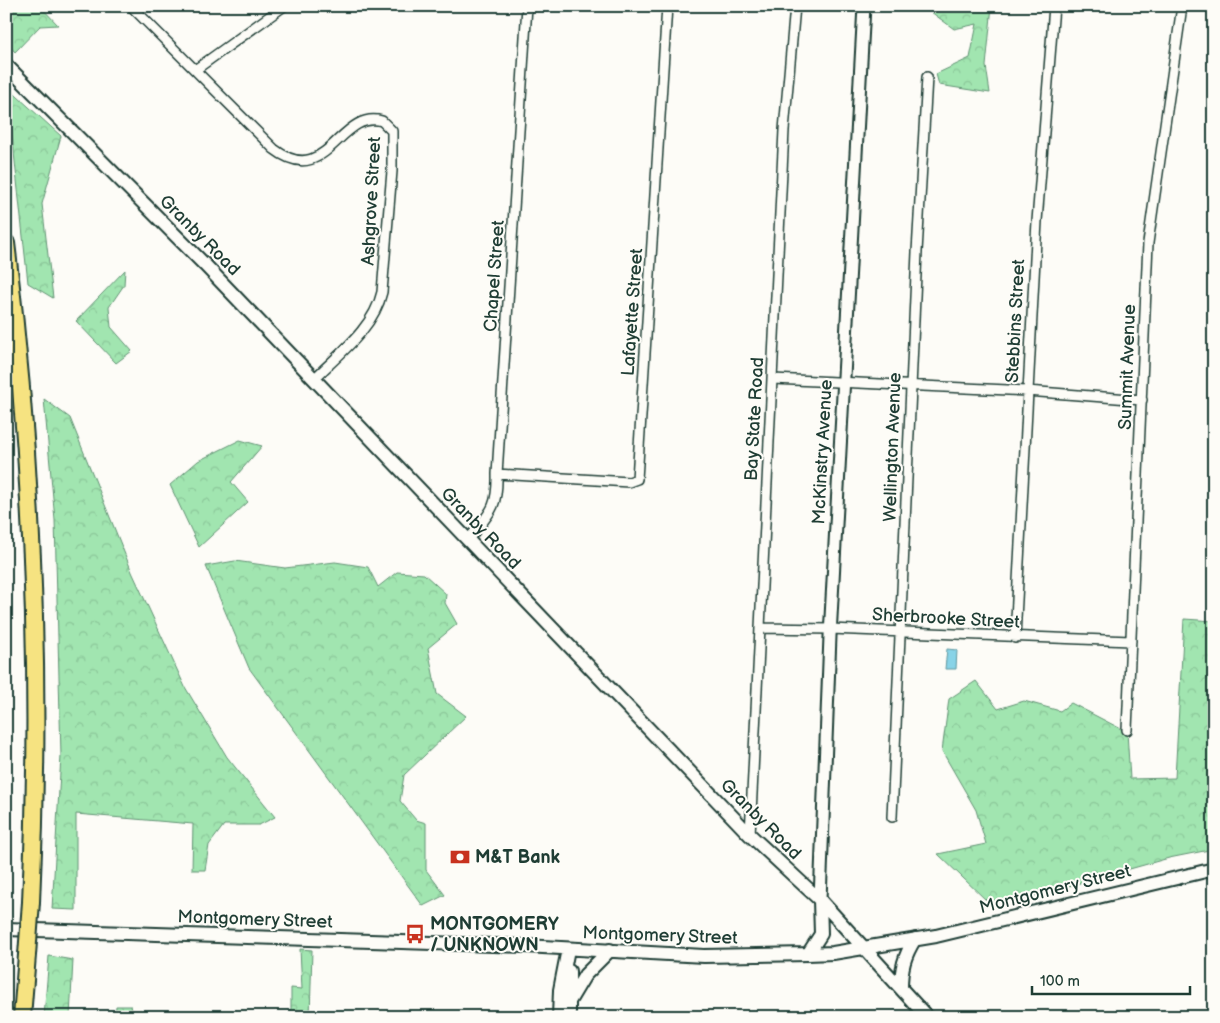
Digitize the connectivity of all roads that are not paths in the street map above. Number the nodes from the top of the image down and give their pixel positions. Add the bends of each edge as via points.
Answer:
1 (132, 6) edge
2 (284, 6) edge
3 (527, 6) edge
4 (667, 6) edge
5 (795, 6) edge
6 (864, 6) edge
7 (1054, 6) edge
8 (1182, 6) edge
9 (6, 65) edge
10 (195, 70) junction
11 (927, 77) dead end
12 (6, 243) edge
13 (314, 379) junction
14 (772, 379) junction
15 (843, 383) junction
16 (910, 386) junction
17 (1027, 391) junction
18 (1142, 400) junction
19 (496, 474) junction
20 (468, 540) junction
21 (760, 628) junction
22 (830, 628) junction
23 (900, 632) junction
24 (1015, 638) junction
25 (1131, 641) junction
26 (1127, 730) dead end
27 (892, 817) dead end
28 (750, 834) junction
29 (1214, 868) edge
30 (820, 900) junction
31 (6, 930) edge
32 (915, 939) junction
33 (862, 948) junction
34 (568, 949) junction
35 (610, 950) junction
36 (808, 954) junction
37 (900, 988) junction
38 (570, 1000) junction
39 (22, 1017) edge
40 (559, 1017) edge
41 (569, 1017) edge
42 (927, 1017) edge

1 - 10 street, Ashgrove Street
2 - 10 street
3 - 19 street, Chapel Street
4 - 19 street, Lafayette Street via 637,479 629,482
5 - 14 street, Bay State Road via 784,130
6 - 15 street, McKinstry Avenue
7 - 17 street, Stebbins Street
8 - 18 street, Summit Avenue via 1148,243
9 - 13 main road, Granby Road
10 - 13 street, Ashgrove Street via 274,149 292,161 315,158 365,121 382,121 392,131 392,171 382,292 378,306 371,319
11 - 16 street, Wellington Avenue
12 - 39 highway, bridge via 22,377 35,581 37,719 31,902
13 - 20 main road, Granby Road
14 - 15 street
14 - 21 street, Bay State Road
15 - 16 street
15 - 22 street, McKinstry Avenue
16 - 17 street
16 - 23 street, Wellington Avenue
17 - 18 street
17 - 24 street, Stebbins Street
18 - 25 street, Summit Avenue
19 - 20 street, Chapel Street via 495,505
20 - 28 main road, Granby Road
21 - 22 street, Sherbrooke Street
21 - 28 street, Bay State Road
22 - 23 street, Sherbrooke Street
22 - 30 street, McKinstry Avenue
23 - 24 street, Sherbrooke Street
23 - 27 street, Wellington Avenue
24 - 25 street, Sherbrooke Street
25 - 26 street, Summit Avenue
28 - 30 main road, Granby Road
29 - 32 main road, Montgomery Street
30 - 33 main road, Granby Road
30 - 36 main road via 820,934
31 - 34 main road, Montgomery Street
32 - 33 main road, Montgomery Street
32 - 37 main road via 906,954
33 - 36 main road, Montgomery Street
33 - 37 main road, Granby Road
34 - 35 main road, Montgomery Street
34 - 38 main road
34 - 40 main road via 560,990
35 - 36 main road, Montgomery Street via 704,956
35 - 38 main road via 585,975
37 - 42 main road, Granby Road
38 - 41 main road

